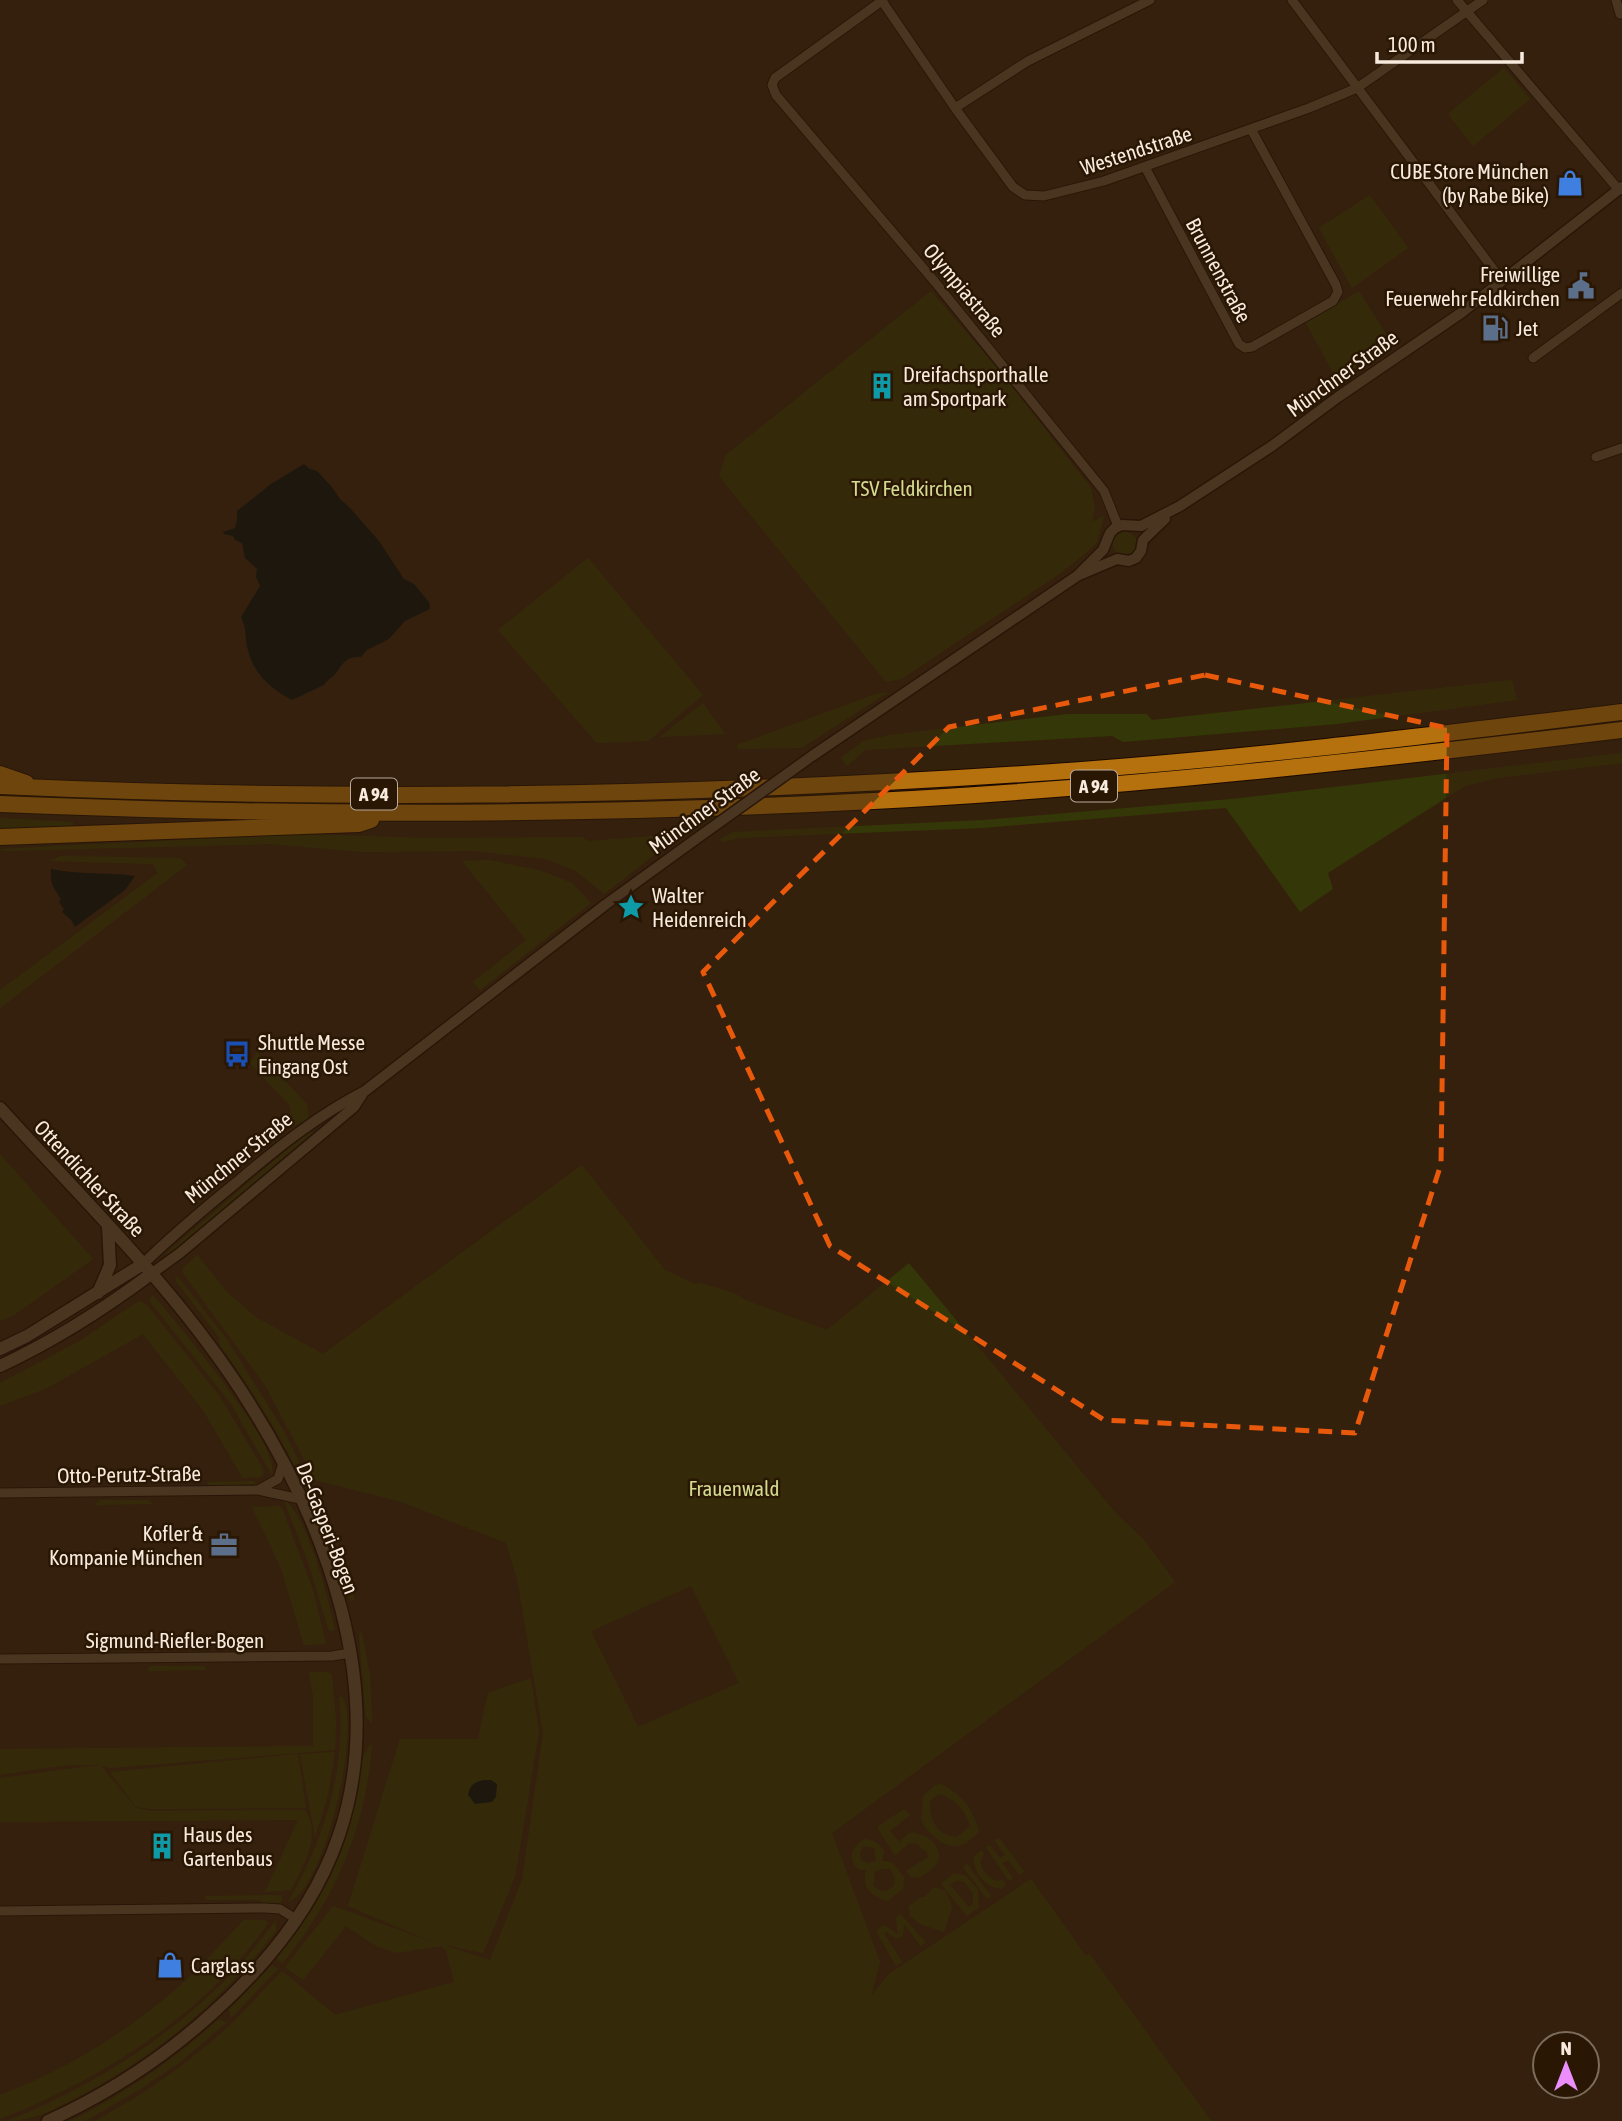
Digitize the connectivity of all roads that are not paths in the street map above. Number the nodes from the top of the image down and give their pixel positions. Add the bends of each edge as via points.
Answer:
1 (883, 0) edge
2 (1150, 0) edge
3 (1292, 0) edge
4 (1457, 0) edge
5 (1483, 0) edge
6 (1615, 0) edge
7 (1466, 12) junction
8 (1620, 14) edge
9 (1357, 88) junction
10 (955, 108) junction
11 (1251, 129) junction
12 (1145, 167) junction
13 (1621, 188) edge
14 (1502, 281) junction
15 (1622, 293) edge
16 (1533, 358) dead end
17 (1622, 449) edge
18 (1597, 457) dead end
19 (1180, 506) junction
20 (1118, 526) junction
21 (1134, 527) junction
22 (1143, 540) junction
23 (1107, 544) junction
24 (1117, 559) junction
25 (1077, 576) junction
26 (1622, 712) edge
27 (1622, 730) edge
28 (0, 774) edge
29 (0, 786) edge
30 (38, 788) junction
31 (0, 804) edge
32 (393, 814) junction
33 (0, 837) edge
34 (365, 1091) junction
35 (0, 1108) edge
36 (108, 1226) junction
37 (147, 1269) junction
38 (97, 1294) junction
39 (0, 1349) edge
40 (0, 1366) edge
41 (283, 1463) junction
42 (258, 1490) junction
43 (0, 1493) edge
44 (300, 1499) junction
45 (350, 1653) junction
46 (0, 1659) edge
47 (0, 1911) edge
48 (296, 1919) junction
49 (48, 2121) edge

1 - 10 street, Westendstraße
1 - 20 street, Olympiastraße via 775,78 776,95 952,302 1104,491
2 - 10 street via 1028,61
3 - 9 street
4 - 7 street
5 - 7 street, Westendstraße
6 - 8 street
7 - 9 street, Westendstraße
7 - 13 street
9 - 11 street, Westendstraße
9 - 14 street
10 - 12 street, Westendstraße via 1013,187 1025,195 1044,196
11 - 12 street, Westendstraße
11 - 12 street, Brunnenstraße via 1338,292 1333,301 1252,347 1239,344
13 - 14 street, Münchner Straße
14 - 19 street, Münchner Straße via 1291,433
15 - 16 street
17 - 18 street
19 - 21 street, Münchner Straße
19 - 22 street, Münchner Straße
20 - 21 street, Münchner Straße
20 - 23 street, Münchner Straße
21 - 22 street
22 - 24 street, Münchner Straße via 1136,558
23 - 24 street
23 - 25 street, Münchner Straße
24 - 25 street, Münchner Straße
25 - 34 street, Münchner Straße, bridge via 696,839
26 - 30 highway, A 94 via 1214,758 869,783 551,794
27 - 32 highway, A 94 via 1371,761 1063,789 697,809
28 - 30 highway
29 - 30 highway, A 94
31 - 32 highway, A 94
32 - 33 highway via 359,824
34 - 37 street, Münchner Straße via 288,1140 185,1225
34 - 37 street, Münchner Straße via 353,1107 180,1253
35 - 36 main road, Ottendichler Straße
36 - 37 main road, Ottendichler Straße
36 - 38 main road via 110,1265
37 - 38 main road
37 - 40 main road via 85,1320
37 - 41 main road, De-Gasperi-Bogen via 231,1376
38 - 39 main road
41 - 42 street via 278,1479
41 - 44 main road, De-Gasperi-Bogen
42 - 43 street, Otto-Perutz-Straße
42 - 44 street, Otto-Perutz-Straße
44 - 45 main road, De-Gasperi-Bogen via 332,1583
45 - 46 street, Sigmund-Riefler-Bogen
45 - 48 main road, De-Gasperi-Bogen via 356,1720 351,1786 338,1836
47 - 48 street via 265,1908 280,1909
48 - 49 main road, De-Gasperi-Bogen via 249,1978 196,2028 119,2085

